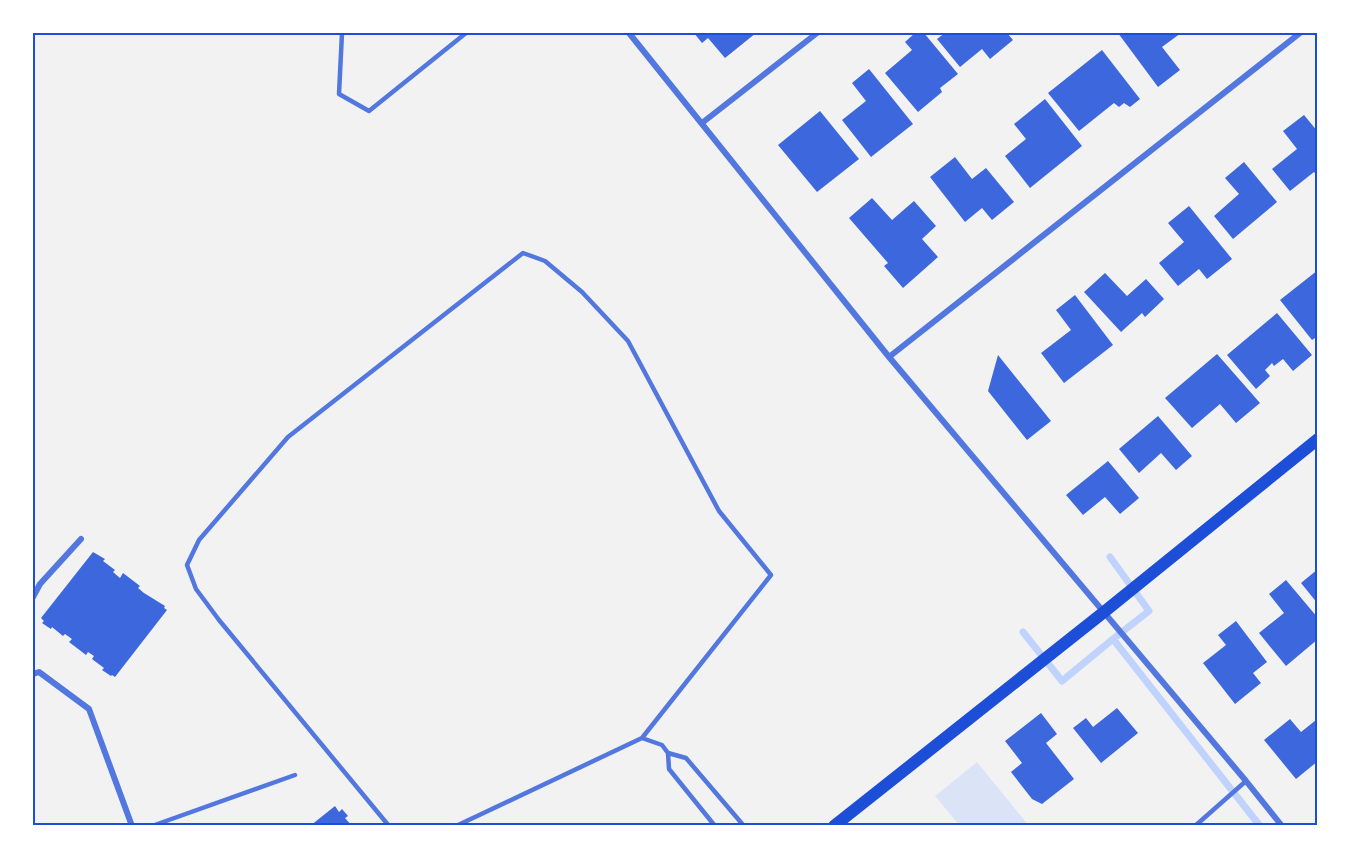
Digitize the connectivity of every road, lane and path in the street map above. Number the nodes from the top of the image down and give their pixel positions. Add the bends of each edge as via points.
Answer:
1 (342, 33) edge
2 (466, 33) edge
3 (629, 33) edge
4 (817, 33) edge
5 (1300, 33) edge
6 (702, 123) junction
7 (889, 357) junction
8 (1318, 439) edge
9 (81, 539) dead end
10 (33, 597) edge
11 (1104, 612) junction
12 (33, 666) edge
13 (36, 673) edge
14 (642, 738) junction
15 (668, 753) junction
16 (295, 775) dead end
17 (1246, 781) junction
18 (132, 826) edge
19 (152, 826) edge
20 (389, 826) edge
21 (456, 826) edge
22 (716, 826) edge
23 (744, 826) edge
24 (834, 826) edge
25 (1195, 826) edge
26 (1282, 826) edge

1 - 2 lane via 339,94 369,111
3 - 6 street
4 - 6 street
5 - 7 street
6 - 7 street
7 - 11 street
8 - 11 main road
9 - 10 street
11 - 17 street
11 - 24 main road
12 - 13 street
13 - 18 street via 89,710
14 - 15 lane via 662,745
14 - 20 lane via 771,575 718,511 628,341 582,291 545,261 523,253 288,437 199,540 188,565 196,589 219,620
14 - 21 lane
15 - 22 lane via 669,769
15 - 23 lane via 686,758
16 - 19 lane
17 - 25 lane
17 - 26 street

